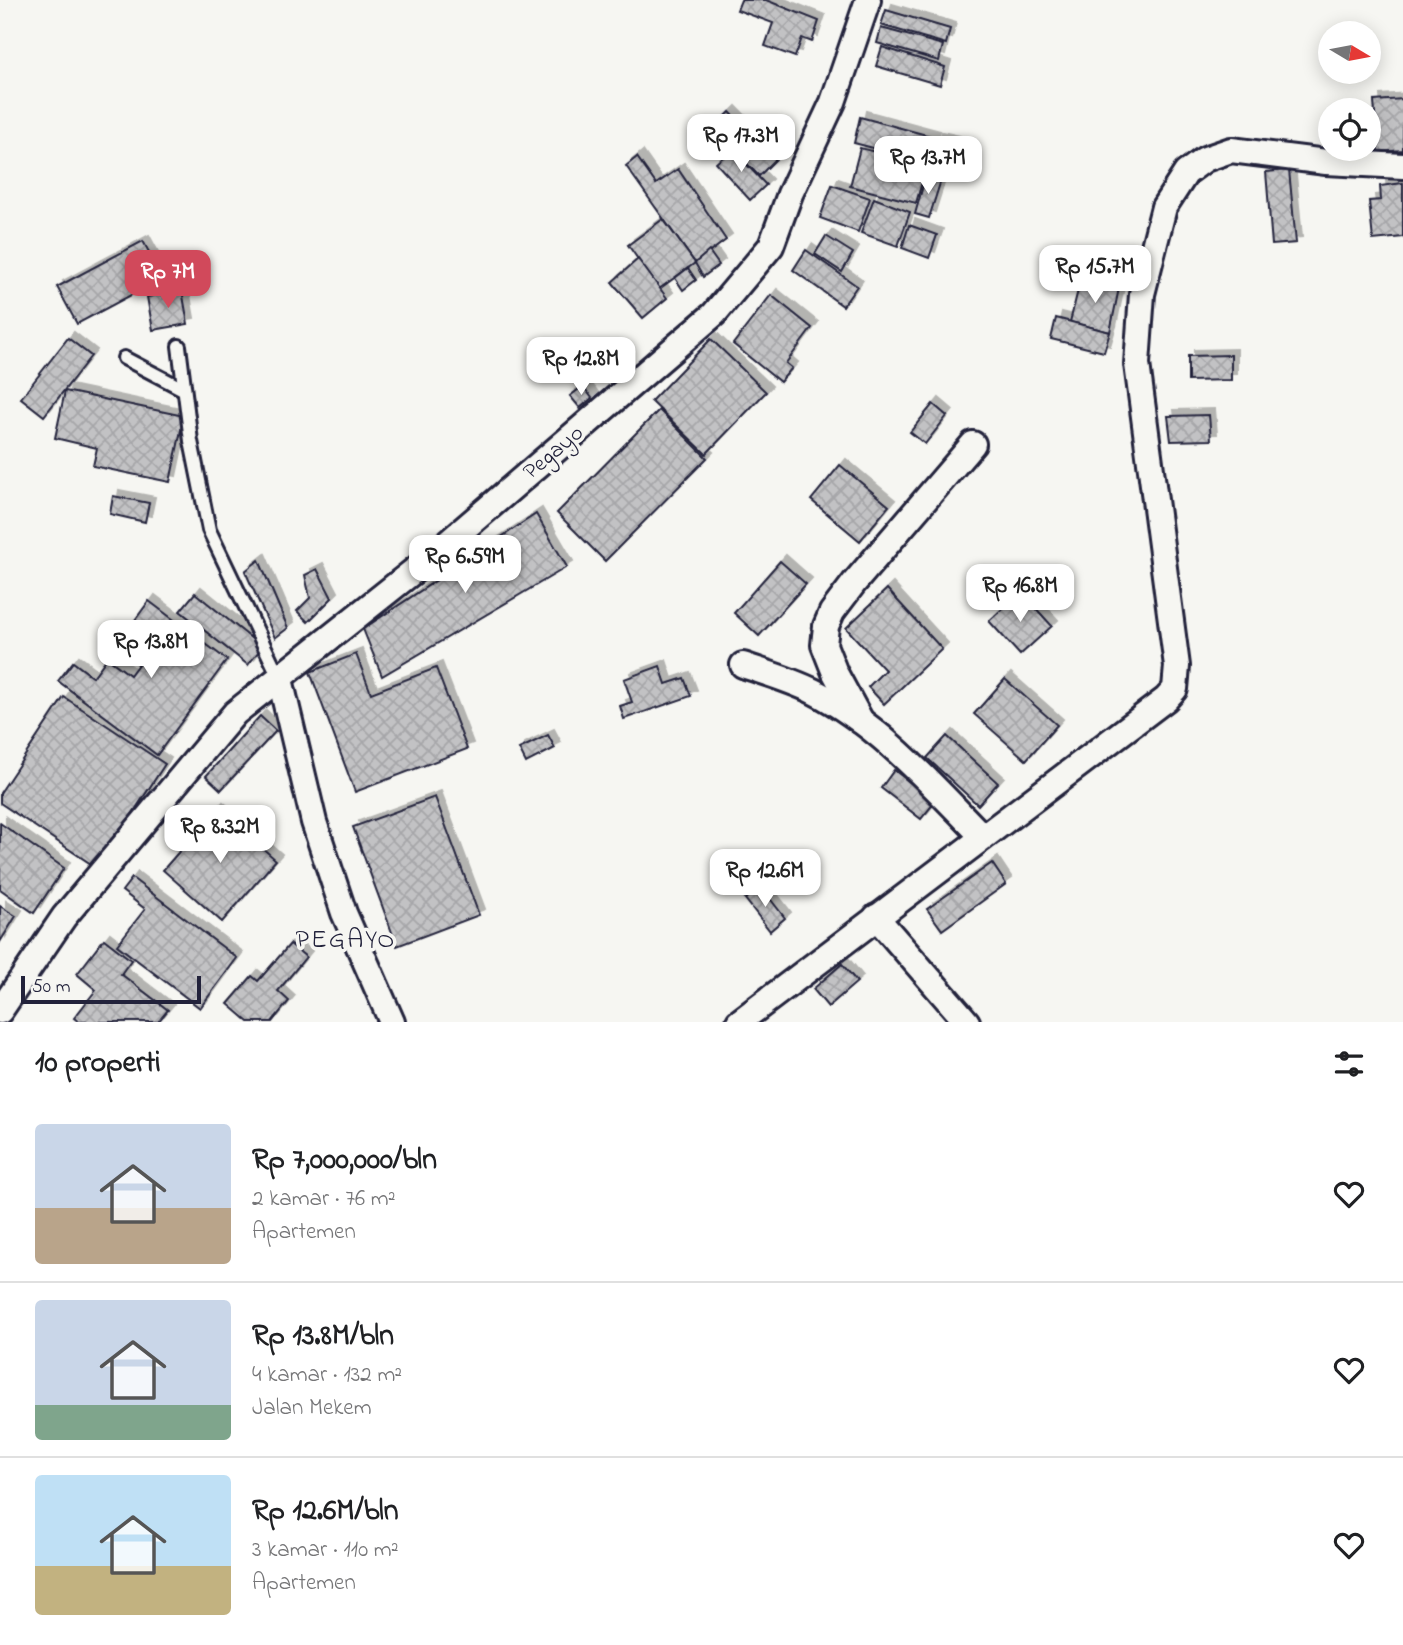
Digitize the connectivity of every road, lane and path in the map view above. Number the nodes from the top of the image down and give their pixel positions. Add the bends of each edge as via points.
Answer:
1 (868, 0) edge
2 (1403, 166) edge
3 (179, 346) dead end
4 (124, 358) dead end
5 (183, 389) junction
6 (973, 444) dead end
7 (743, 665) dead end
8 (280, 679) junction
9 (861, 721) junction
10 (983, 836) junction
11 (876, 917) junction
12 (0, 1011) edge
13 (392, 1022) edge
14 (739, 1022) edge
15 (967, 1022) edge

1 - 8 street, Pegayo via 833,102 771,246 714,314 461,532
2 - 10 street via 1231,150 1205,159 1186,173 1164,207 1142,294 1137,365 1177,666 1175,689
3 - 5 lane
4 - 5 lane
5 - 8 lane via 209,530
6 - 9 street via 848,591 826,626 824,645
7 - 9 street via 814,692
8 - 12 street, Pegayo via 235,713 217,734 64,917
8 - 13 street via 314,822 344,913
9 - 10 street via 895,748
10 - 11 street
11 - 14 street
11 - 15 street

